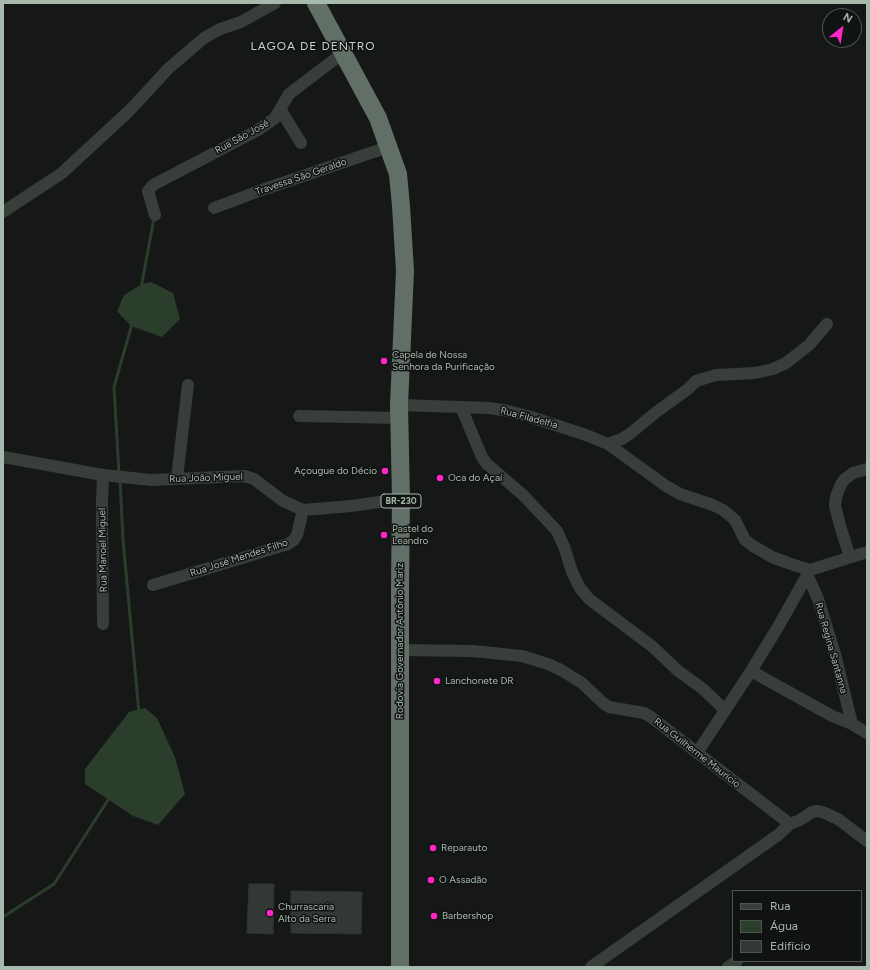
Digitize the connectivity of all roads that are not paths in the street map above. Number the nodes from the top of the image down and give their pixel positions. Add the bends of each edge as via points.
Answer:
1 (275, 3) edge
2 (316, 3) edge
3 (343, 53) junction
4 (280, 109) junction
5 (301, 143) dead end
6 (388, 147) junction
7 (214, 208) dead end
8 (3, 212) edge
9 (155, 215) dead end
10 (827, 324) dead end
11 (188, 385) dead end
12 (461, 407) junction
13 (400, 411) junction
14 (299, 416) dead end
15 (608, 444) junction
16 (3, 458) edge
17 (867, 469) edge
18 (103, 475) junction
19 (178, 478) junction
20 (401, 499) junction
21 (303, 510) junction
22 (867, 552) edge
23 (850, 556) junction
24 (808, 572) junction
25 (153, 585) dead end
26 (103, 624) dead end
27 (400, 650) junction
28 (751, 671) junction
29 (725, 710) junction
30 (852, 724) junction
31 (867, 733) edge
32 (697, 753) junction
33 (790, 824) junction
34 (867, 841) edge
35 (399, 965) edge
36 (591, 967) edge

1 - 8 street via 241,22 204,38 169,68 129,111 62,173
2 - 3 highway, Rodovia Governador Antônio Mariz / BR-230
3 - 4 street, Rua São José via 289,94
3 - 6 highway, Rodovia Governador Antônio Mariz / BR-230 via 378,118
4 - 5 street
4 - 9 street, Rua São José via 275,118 258,130 153,185 148,191
6 - 7 street, Travessa São Geraldo
6 - 13 highway, Rodovia Governador Antônio Mariz / BR-230 via 398,174 405,272
10 - 15 street via 809,344 786,363 755,373 716,375 696,381 631,433
11 - 19 street
12 - 13 street, Rua Filadelfia
12 - 15 street, Rua Filadelfia via 508,411
12 - 29 street via 487,464 557,531 566,549 572,572 589,599 653,647
13 - 14 street, Rua Filadelfia
13 - 20 highway, Rodovia Governador Antônio Mariz / BR-230
15 - 24 street, Rua Filadelfia via 666,486 680,494 713,505 728,514 753,546
16 - 18 street, Rua João Miguel
17 - 23 street via 853,473 845,479 836,497 835,506
18 - 19 street, Rua João Miguel via 151,480
18 - 26 street, Rua Manoel Miguel
19 - 21 street, Rua João Miguel via 245,476
20 - 21 street
20 - 27 highway, Rodovia Governador Antônio Mariz / BR-230
21 - 25 street, Rua José Mendes Filho via 297,535 288,544
22 - 23 street
23 - 24 street
24 - 28 street
24 - 30 street, Rua Regina Santanna via 835,654
27 - 32 street, Rua Guilherme Maurício via 480,651 522,656 548,664 582,683 609,707 644,713 651,717
27 - 35 highway, Rodovia Governador Antônio Mariz / BR-230
28 - 29 street
28 - 30 street via 832,716
29 - 32 street
30 - 31 street
32 - 33 street, Rua Guilherme Maurício
33 - 34 street via 818,811 838,819
33 - 36 street

